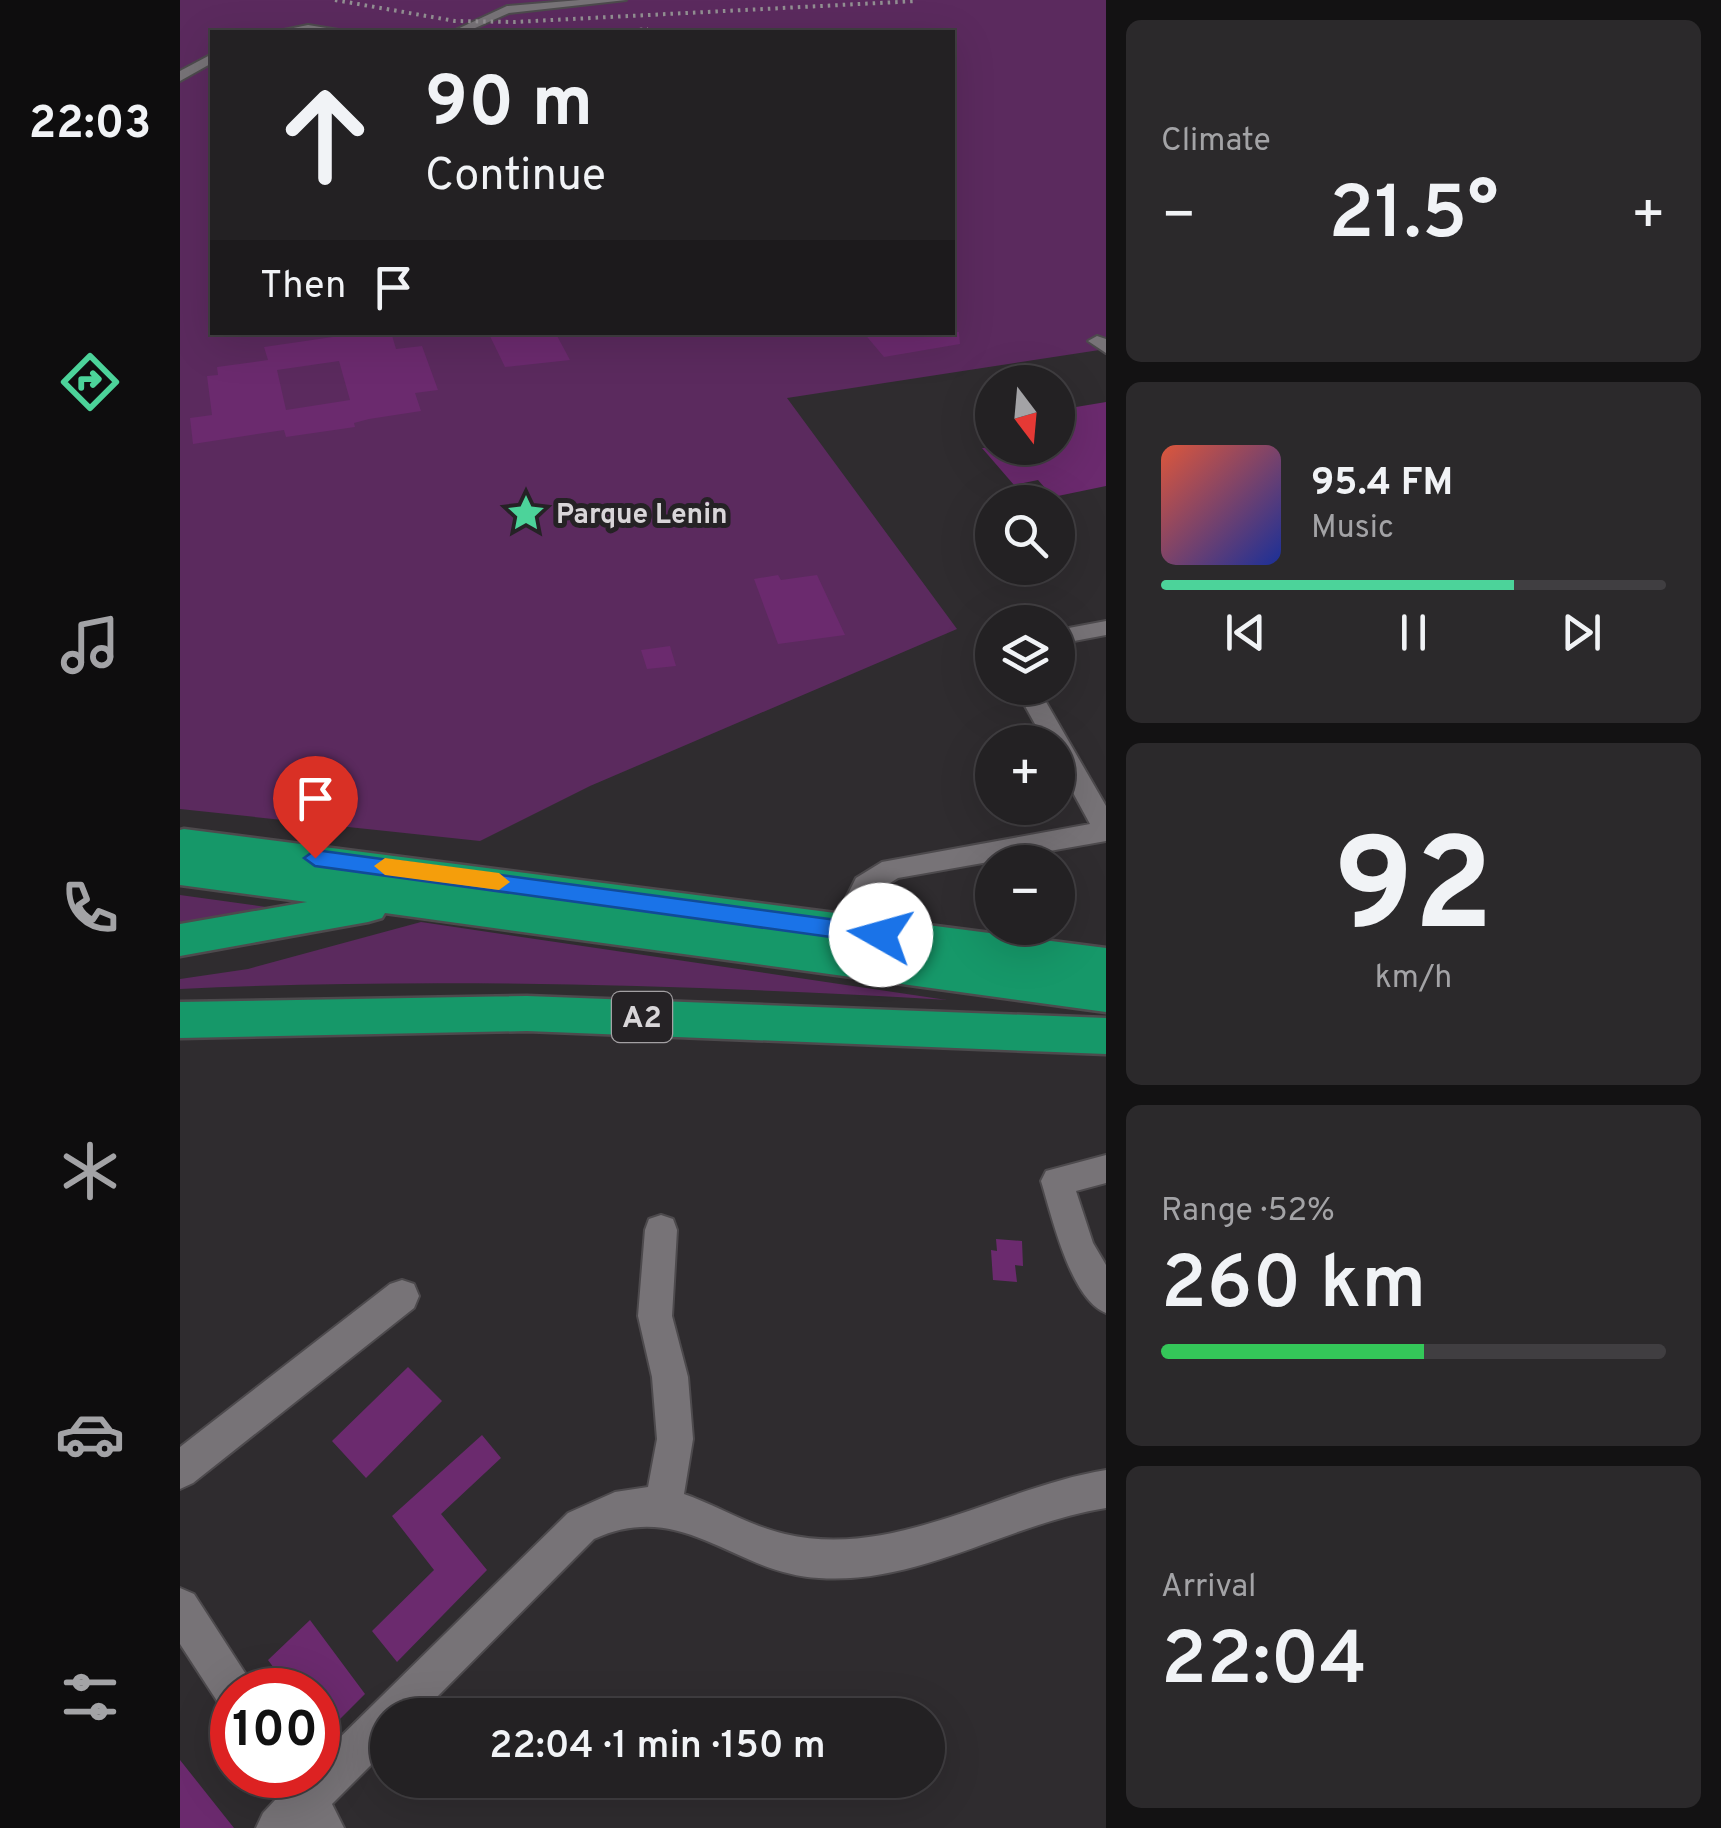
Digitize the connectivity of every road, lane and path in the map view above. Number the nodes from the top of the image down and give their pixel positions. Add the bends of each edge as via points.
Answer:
1 (620, 0) edge
2 (464, 30) edge
3 (210, 60) edge
4 (180, 77) edge
5 (1106, 628) edge
6 (1075, 634) edge
7 (1075, 775) edge
8 (1106, 830) edge
9 (180, 843) edge
10 (180, 870) edge
11 (541, 888) junction
12 (408, 901) junction
13 (844, 930) junction
14 (180, 940) edge
15 (1106, 965) edge
16 (180, 1020) edge
17 (1105, 1022) edge
18 (1106, 1169) edge
19 (661, 1230) dead end
20 (402, 1296) dead end
21 (1106, 1297) edge
22 (180, 1470) edge
23 (1106, 1488) edge
24 (664, 1504) junction
25 (180, 1608) edge
26 (218, 1668) edge
27 (407, 1698) edge
28 (370, 1735) edge
29 (298, 1808) edge

1 - 2 street via 507,10
3 - 4 street
5 - 6 street
7 - 8 street
8 - 13 street via 891,869 866,885
9 - 11 highway
10 - 12 highway
11 - 12 highway
11 - 13 highway
12 - 14 highway
12 - 17 highway
13 - 15 highway
16 - 17 highway, A2 via 547,1013
18 - 21 street via 1057,1181 1078,1249
19 - 24 street via 655,1316 670,1377 675,1439
20 - 22 street
23 - 24 street via 1069,1493 893,1553 853,1560 763,1549
24 - 27 street via 609,1510 581,1526
25 - 26 street
28 - 29 street

